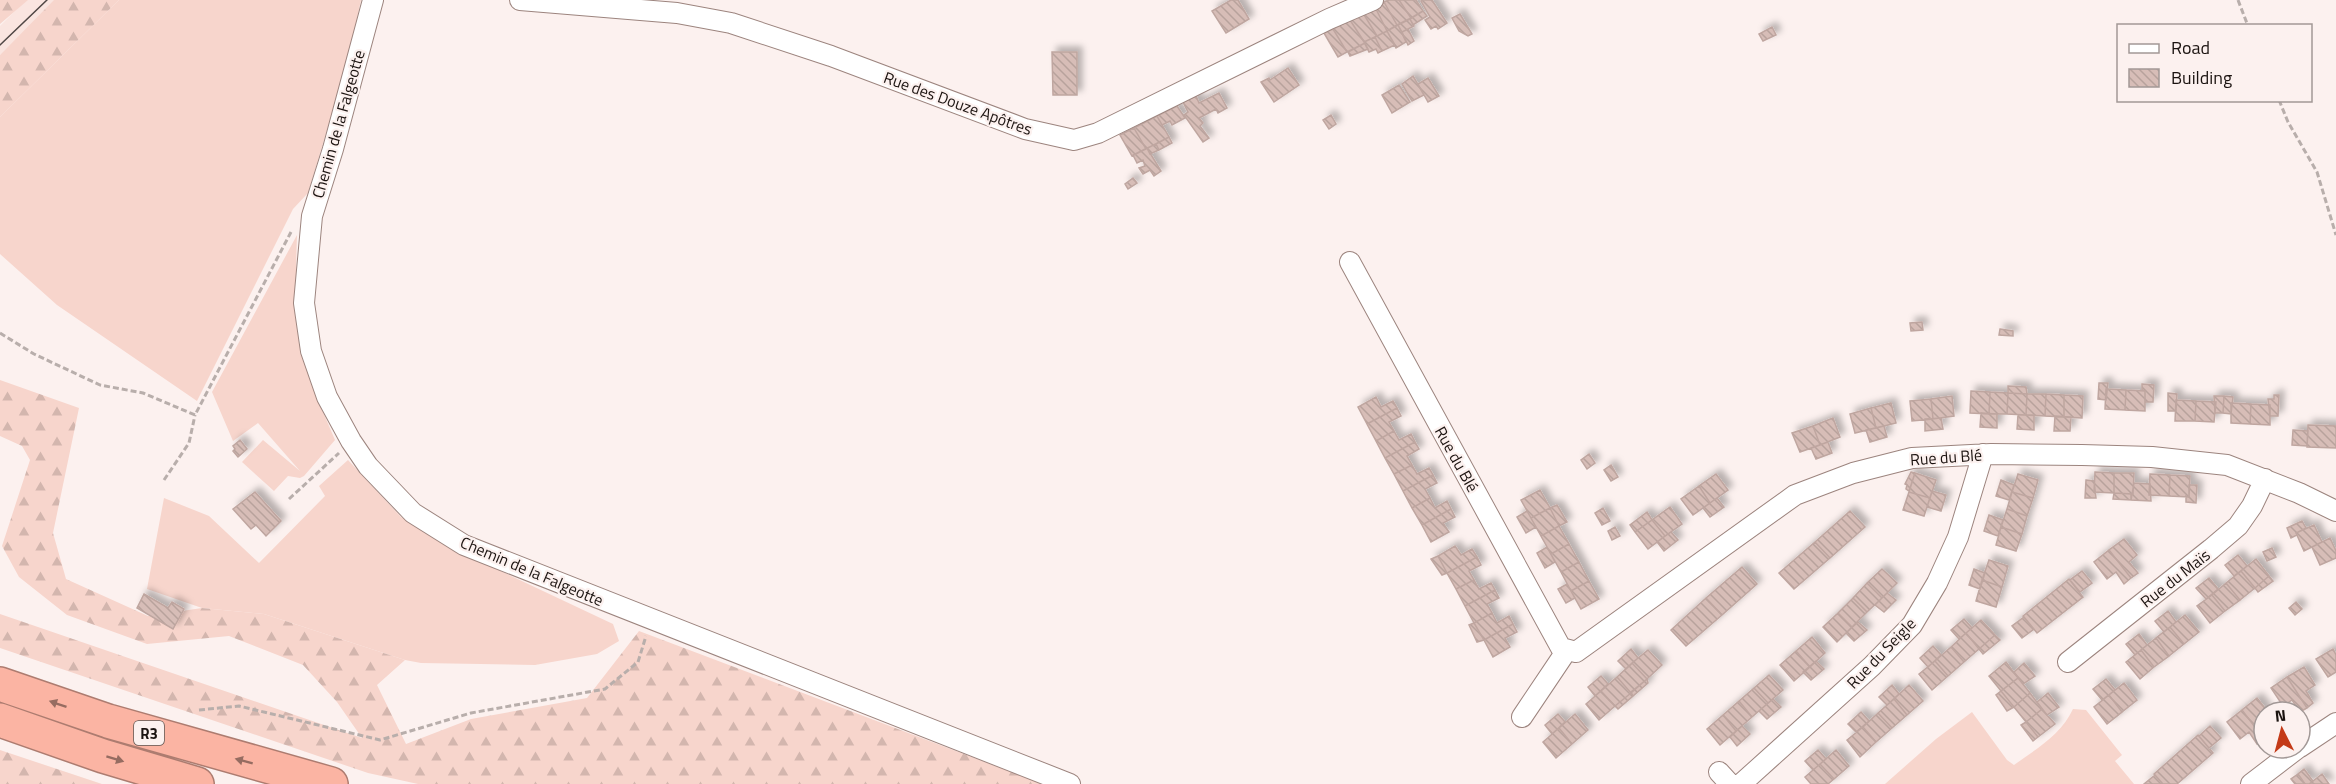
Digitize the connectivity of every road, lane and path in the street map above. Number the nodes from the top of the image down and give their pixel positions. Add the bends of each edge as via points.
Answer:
1 (373, 0) edge
2 (520, 0) edge
3 (1373, 0) edge
4 (2238, 0) edge
5 (2247, 24) edge
6 (2280, 102) edge
7 (312, 216) junction
8 (2336, 235) edge
9 (1350, 262) dead end
10 (0, 333) edge
11 (195, 415) junction
12 (351, 441) junction
13 (1983, 454) junction
14 (2265, 479) junction
15 (164, 480) dead end
16 (289, 499) dead end
17 (2336, 511) edge
18 (651, 620) junction
19 (1567, 650) junction
20 (2068, 662) dead end
21 (0, 684) edge
22 (200, 710) dead end
23 (1522, 717) dead end
24 (0, 720) edge
25 (2336, 723) edge
26 (2312, 739) edge
27 (2281, 760) edge
28 (197, 784) edge
29 (331, 784) edge
30 (1070, 784) edge
31 (1741, 784) edge
32 (2251, 784) edge

1 - 7 street, Chemin de la Falgeotte
2 - 3 street, Rue des Douze Apôtres via 678,13 731,23 1025,129 1074,140 1098,133
4 - 5 path
6 - 8 path via 2317,172
7 - 11 path via 292,231
7 - 12 street, Chemin de la Falgeotte via 304,303 311,351 327,397
9 - 19 street, Rue du Blé via 1561,648
10 - 11 path via 100,385 143,393
11 - 15 path via 189,443
12 - 16 path
12 - 18 street, Chemin de la Falgeotte via 368,466 413,513 464,545
13 - 14 street, Rue du Blé via 2152,458 2227,465
13 - 19 street, Rue du Blé via 1912,458 1853,473 1795,495 1576,652
13 - 31 street, Rue du Seigle via 1958,537 1912,625
14 - 17 street, Rue du Blé
14 - 20 street, Rue du Maïs via 2238,525
18 - 22 path via 638,662 605,689 471,713 380,740 239,706
18 - 30 street, Chemin de la Falgeotte
19 - 23 street
29 -> 21 highway, R3 via 108,721
24 -> 28 highway, R3
25 - 26 street
27 - 32 street

